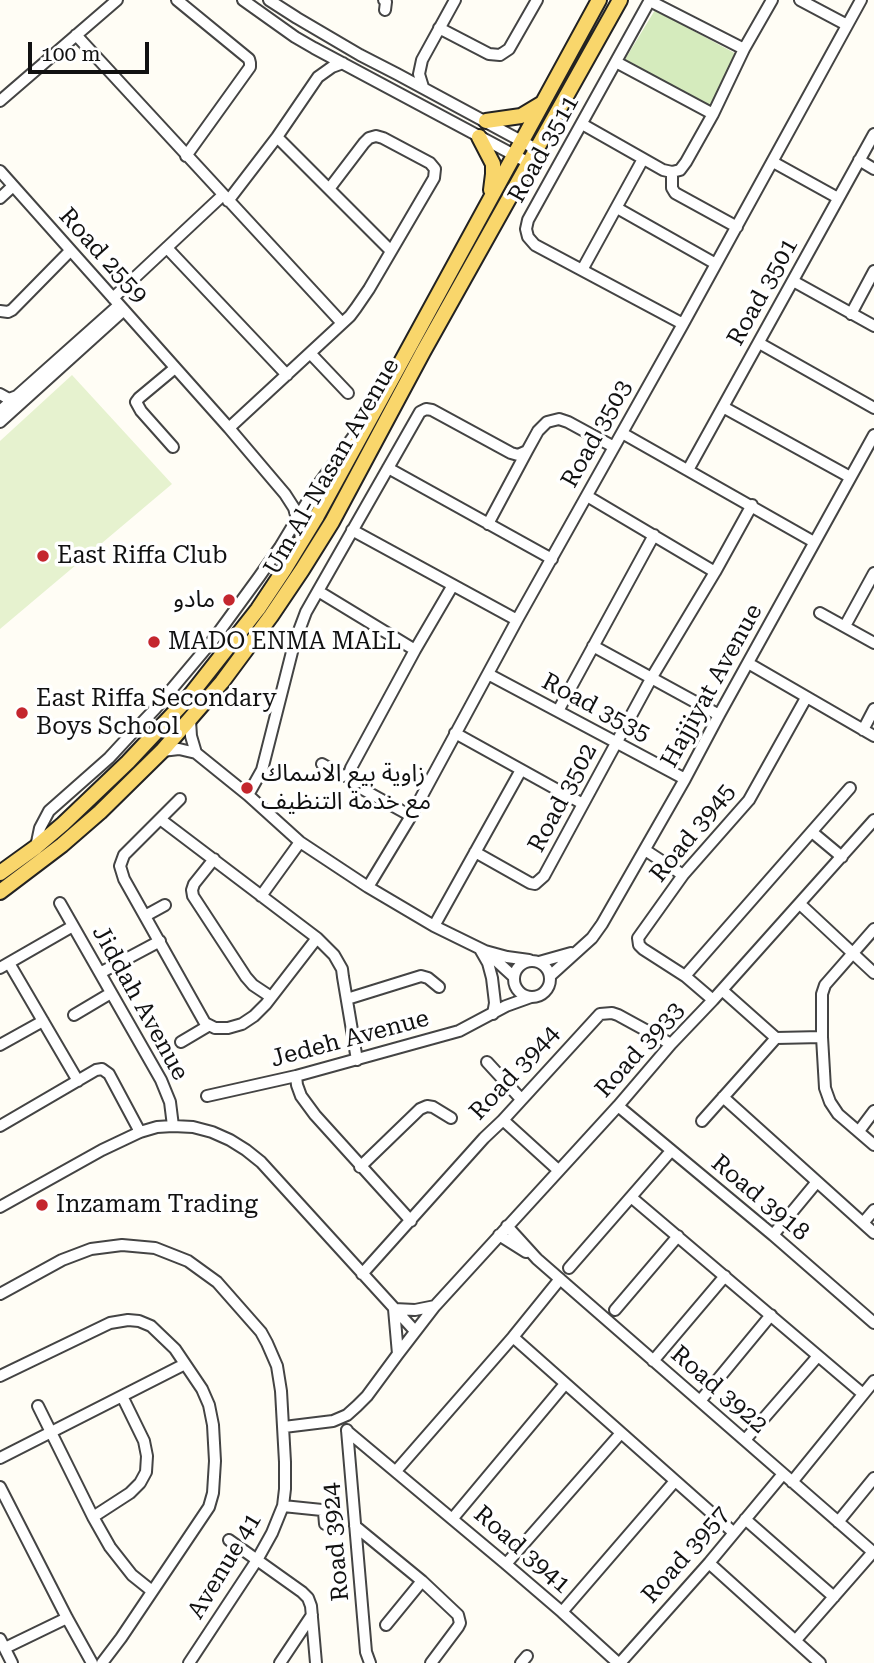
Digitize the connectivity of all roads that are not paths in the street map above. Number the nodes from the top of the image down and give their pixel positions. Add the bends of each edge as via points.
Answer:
1 (117, 0) edge
2 (177, 0) edge
3 (243, 0) edge
4 (269, 0) edge
5 (455, 0) edge
6 (537, 0) edge
7 (599, 0) edge
8 (620, 0) edge
9 (650, 0) edge
10 (772, 0) edge
11 (800, 0) edge
12 (860, 0) edge
13 (847, 25) junction
14 (439, 28) junction
15 (76, 35) junction
16 (314, 48) junction
17 (744, 49) junction
18 (422, 60) junction
19 (616, 62) junction
20 (343, 63) junction
21 (397, 74) junction
22 (318, 77) junction
23 (423, 87) junction
24 (0, 101) edge
25 (542, 104) junction
26 (713, 114) junction
27 (486, 121) junction
28 (582, 124) junction
29 (874, 134) edge
30 (277, 137) junction
31 (479, 137) junction
32 (521, 141) junction
33 (536, 149) junction
34 (514, 155) junction
35 (186, 156) junction
36 (643, 159) junction
37 (859, 160) junction
38 (773, 162) junction
39 (529, 163) junction
40 (874, 169) edge
41 (0, 171) edge
42 (672, 172) junction
43 (13, 186) junction
44 (328, 189) junction
45 (0, 198) edge
46 (225, 198) junction
47 (838, 198) junction
48 (490, 199) junction
49 (617, 208) junction
50 (737, 227) junction
51 (167, 248) junction
52 (71, 251) junction
53 (391, 251) junction
54 (716, 264) junction
55 (582, 270) junction
56 (874, 271) edge
57 (793, 281) junction
58 (104, 288) junction
59 (118, 304) junction
60 (3, 314) edge
61 (851, 314) junction
62 (108, 319) junction
63 (132, 320) junction
64 (342, 323) junction
65 (683, 324) junction
66 (874, 326) edge
67 (759, 343) junction
68 (310, 353) junction
69 (175, 368) junction
70 (287, 375) junction
71 (348, 393) dead end
72 (0, 394) edge
73 (17, 396) junction
74 (723, 407) junction
75 (874, 408) edge
76 (6, 409) edge
77 (370, 417) junction
78 (0, 422) edge
79 (229, 428) junction
80 (622, 433) junction
81 (874, 435) edge
82 (173, 447) dead end
83 (614, 447) junction
84 (527, 451) junction
85 (388, 468) junction
86 (688, 470) junction
87 (850, 477) junction
88 (315, 489) junction
89 (285, 494) junction
90 (587, 496) junction
91 (751, 505) junction
92 (297, 519) junction
93 (488, 524) junction
94 (352, 530) junction
95 (654, 536) junction
96 (814, 542) junction
97 (552, 559) junction
98 (715, 572) junction
99 (874, 573) edge
100 (453, 585) junction
101 (318, 591) junction
102 (820, 612) dead end
103 (517, 620) junction
104 (845, 626) junction
105 (874, 643) edge
106 (593, 646) junction
107 (415, 650) junction
108 (748, 663) junction
109 (488, 674) junction
110 (652, 677) junction
111 (806, 698) junction
112 (874, 709) edge
113 (558, 712) junction
114 (719, 715) junction
115 (190, 720) junction
116 (863, 730) junction
117 (455, 733) junction
118 (874, 736) edge
119 (616, 744) junction
120 (162, 751) junction
121 (196, 753) junction
122 (322, 764) dead end
123 (521, 769) junction
124 (349, 774) junction
125 (685, 779) junction
126 (850, 788) dead end
127 (248, 795) junction
128 (180, 799) dead end
129 (583, 804) junction
130 (411, 816) junction
131 (160, 819) junction
132 (874, 821) edge
133 (812, 832) junction
134 (300, 842) junction
135 (36, 847) junction
136 (645, 850) junction
137 (475, 852) junction
138 (842, 857) junction
139 (214, 859) junction
140 (0, 873) edge
141 (683, 875) junction
142 (368, 887) junction
143 (0, 892) edge
144 (261, 896) junction
145 (60, 904) dead end
146 (800, 904) junction
147 (165, 905) dead end
148 (145, 916) junction
149 (73, 926) junction
150 (434, 926) junction
151 (874, 929) edge
152 (317, 938) junction
153 (160, 941) junction
154 (483, 950) junction
155 (577, 951) junction
156 (853, 952) junction
157 (534, 961) junction
158 (5, 965) edge
159 (874, 972) edge
160 (100, 973) junction
161 (550, 976) junction
162 (685, 976) junction
163 (514, 980) junction
164 (439, 987) dead end
165 (722, 990) junction
166 (111, 993) junction
167 (271, 997) junction
168 (531, 997) junction
169 (347, 999) junction
170 (713, 1000) junction
171 (496, 1012) junction
172 (74, 1015) dead end
173 (43, 1021) junction
174 (208, 1026) junction
175 (822, 1037) junction
176 (776, 1038) junction
177 (181, 1041) dead end
178 (671, 1044) junction
179 (0, 1045) edge
180 (357, 1060) junction
181 (487, 1062) dead end
182 (296, 1076) junction
183 (78, 1081) junction
184 (207, 1096) dead end
185 (723, 1097) junction
186 (521, 1099) junction
187 (618, 1106) junction
188 (874, 1111) edge
189 (451, 1118) dead end
190 (503, 1120) junction
191 (702, 1121) dead end
192 (0, 1126) edge
193 (173, 1126) junction
194 (859, 1131) junction
195 (139, 1132) junction
196 (874, 1145) edge
197 (671, 1151) junction
198 (360, 1167) junction
199 (558, 1170) junction
200 (817, 1183) junction
201 (0, 1192) edge
202 (631, 1197) junction
203 (3, 1206) edge
204 (874, 1210) edge
205 (411, 1221) junction
206 (863, 1223) junction
207 (503, 1230) junction
208 (874, 1233) edge
209 (773, 1235) junction
210 (678, 1236) junction
211 (569, 1268) dead end
212 (362, 1274) junction
213 (725, 1276) junction
214 (560, 1279) junction
215 (0, 1294) edge
216 (435, 1306) junction
217 (394, 1309) junction
218 (615, 1310) dead end
219 (771, 1315) junction
220 (874, 1323) edge
221 (415, 1331) junction
222 (513, 1337) junction
223 (398, 1354) junction
224 (818, 1356) junction
225 (653, 1360) junction
226 (185, 1364) junction
227 (0, 1376) edge
228 (874, 1381) edge
229 (565, 1384) junction
230 (863, 1394) junction
231 (122, 1396) junction
232 (700, 1401) junction
233 (38, 1406) dead end
234 (340, 1419) junction
235 (284, 1427) junction
236 (347, 1431) junction
237 (50, 1432) junction
238 (621, 1433) junction
239 (745, 1440) junction
240 (0, 1458) edge
241 (396, 1471) junction
242 (788, 1478) junction
243 (874, 1478) edge
244 (675, 1481) junction
245 (0, 1487) edge
246 (283, 1506) junction
247 (93, 1517) junction
248 (453, 1518) junction
249 (745, 1519) junction
250 (838, 1522) junction
251 (325, 1524) dead end
252 (355, 1526) junction
253 (733, 1532) junction
254 (229, 1541) dead end
255 (873, 1553) edge
256 (257, 1560) junction
257 (506, 1563) junction
258 (709, 1563) junction
259 (422, 1581) junction
260 (152, 1591) junction
261 (834, 1597) junction
262 (562, 1612) junction
263 (312, 1615) junction
264 (66, 1618) junction
265 (386, 1625) dead end
266 (796, 1640) junction
267 (2, 1644) edge
268 (12, 1663) edge
269 (92, 1663) edge
270 (102, 1663) edge
271 (189, 1663) edge
272 (280, 1663) edge
273 (316, 1663) edge
274 (370, 1663) edge
275 (431, 1663) edge
276 (619, 1663) edge
277 (820, 1663) edge

1 - 15 street
2 - 35 street via 250,63
3 - 16 street
4 - 21 street
5 - 14 street
6 - 14 street via 509,48 500,55 489,54
7 - 25 main road, Um Al-Nasan Avenue
8 - 33 main road, Um Al-Nasan Avenue
9 - 17 street
9 - 19 street, Road 3511
10 - 17 street
11 - 13 street
12 - 13 street, Road 3503
13 - 38 street, Road 3503
14 - 18 street
15 - 24 street
15 - 35 street
16 - 20 street
16 - 22 street
17 - 26 street
18 - 21 street
18 - 23 street via 419,74
19 - 26 street
19 - 28 street, Road 3511
20 - 22 street
20 - 31 street
21 - 23 street
22 - 30 street
23 - 27 street
25 - 27 main road via 522,116
25 - 32 main road, Um Al-Nasan Avenue
26 - 42 street via 687,162
27 - 32 street
28 - 36 street
28 - 55 street, Road 3511 via 526,229 535,244
29 - 37 street, Road 3501
30 - 44 street
30 - 46 street
31 - 34 street
31 - 48 main road via 493,164
32 - 33 street
32 - 34 main road, Um Al-Nasan Avenue
33 - 39 main road, Um Al-Nasan Avenue
34 - 39 street
34 - 48 main road, Um Al-Nasan Avenue
35 - 46 street
36 - 42 street
36 - 49 street
37 - 40 street
37 - 47 street, Road 3501
38 - 47 street
38 - 50 street, Road 3503
39 - 115 main road, Um Al-Nasan Avenue via 326,532 271,616
41 - 43 street, Road 2559
42 - 50 street via 672,188 677,194
43 - 45 street
43 - 52 street, Road 2559
44 - 53 street
44 - 53 street via 372,137 383,138 432,165 434,178
46 - 51 street
46 - 64 street
47 - 57 street, Road 3501
48 - 77 main road, Um Al-Nasan Avenue
49 - 54 street
49 - 55 street
50 - 54 street, Road 3503
51 - 59 street
51 - 70 street
52 - 58 street, Road 2559
52 - 60 street
53 - 64 street
54 - 65 street, Road 3503
55 - 65 street, Road 3511
56 - 61 street
57 - 61 street
57 - 67 street, Road 3501
58 - 59 street, Road 2559
58 - 62 street via 109,299
59 - 62 street
59 - 63 street, Road 2559
61 - 66 street
62 - 63 street
62 - 73 street
62 - 76 street
63 - 69 street, Road 2559
64 - 68 street
65 - 80 street, Road 3503
67 - 74 street, Road 3501
67 - 75 street
68 - 70 street
68 - 71 street
69 - 79 street, Road 2559
69 - 82 street via 136,402
70 - 79 street
72 - 73 street via 9,399
73 - 76 street
74 - 86 street, Road 3501
74 - 87 street
76 - 78 street
77 - 88 street
77 - 135 main road, Um Al-Nasan Avenue via 284,570 209,673 128,762
79 - 89 street, Road 2559
80 - 83 street, Road 3503
80 - 86 street
81 - 87 street, Hajjiyat Avenue
83 - 84 street via 553,419 543,424
83 - 90 street, Road 3503
84 - 85 street via 512,453 426,410 418,415
84 - 93 street
85 - 93 street
85 - 94 street
86 - 91 street
87 - 96 street, Hajjiyat Avenue
88 - 89 street via 302,497
88 - 92 street
89 - 92 street, Road 2559
90 - 95 street
90 - 97 street, Road 3503
91 - 96 street
91 - 98 street, Road 3502
92 - 135 street via 186,674 109,758 49,811
93 - 97 street
94 - 100 street
94 - 101 street
95 - 98 street
95 - 106 street
96 - 108 street, Hajjiyat Avenue
97 - 103 street, Road 3503
98 - 110 street, Road 3502
99 - 104 street
100 - 103 street
100 - 107 street
101 - 107 street
101 - 127 street via 298,632 262,770
102 - 104 street
103 - 109 street, Road 3503
104 - 105 street
106 - 110 street
106 - 113 street
107 - 124 street
108 - 111 street
108 - 114 street, Hajjiyat Avenue
109 - 113 street, Road 3535
109 - 117 street, Road 3503
110 - 114 street
110 - 119 street, Road 3502
111 - 116 street
111 - 141 street, Road 3945 via 749,800
112 - 116 street
113 - 119 street, Road 3535
114 - 125 street, Hajjiyat Avenue
115 - 120 main road, Um Al-Nasan Avenue
115 - 121 street
116 - 118 street
117 - 123 street
117 - 130 street, Road 3503
119 - 125 street, Road 3535
119 - 129 street, Road 3502
120 - 121 street
120 - 143 main road, Um Al-Nasan Avenue via 100,812
121 - 127 street
122 - 124 street via 342,776
123 - 129 street
123 - 137 street
124 - 130 street via 355,785
125 - 136 street, Hajjiyat Avenue
126 - 133 street
127 - 134 street
128 - 131 street
129 - 137 street, Road 3502 via 544,876 535,884
130 - 142 street, Road 3503
131 - 139 street
131 - 148 street via 124,855 120,866
132 - 138 street, Road 3933
133 - 138 street
133 - 162 street
134 - 142 street
134 - 144 street
135 - 140 main road, Um Al-Nasan Avenue
136 - 141 street
136 - 155 street, Hajjiyat Avenue via 602,925
137 - 150 street
138 - 146 street, Road 3933
139 - 144 street
139 - 167 street via 194,884 193,896 246,977
141 - 162 street, Road 3945 via 638,938 643,949
142 - 150 street
144 - 152 street
145 - 149 street, Jiddah Avenue
146 - 156 street
146 - 165 street, Road 3933
147 - 148 street
148 - 153 street
149 - 158 street
149 - 160 street, Jiddah Avenue
150 - 154 street
151 - 156 street
152 - 167 street
152 - 169 street via 338,961
153 - 160 street
153 - 174 street
154 - 157 street
154 - 163 street
154 - 171 street
155 - 157 street
155 - 161 street, Hajjiyat Avenue
156 - 159 street
156 - 175 street via 825,985
157 - 161 street via 546,967
157 - 163 street via 517,968
158 - 173 street
160 - 166 street, Jiddah Avenue
161 - 168 street via 544,993
162 - 170 street, Road 3945
163 - 168 street via 522,994
163 - 171 street
164 - 169 street via 421,976
165 - 170 street, Road 3933
165 - 176 street
166 - 172 street
166 - 193 street, Jiddah Avenue via 164,1087
167 - 174 street via 242,1024
168 - 171 street, Jedeh Avenue
169 - 180 street
170 - 178 street, Road 3933
171 - 180 street, Jedeh Avenue via 459,1031
173 - 179 street
173 - 183 street
174 - 177 street
175 - 176 street
175 - 194 street via 827,1096 838,1115
176 - 185 street
178 - 186 street, Road 3944 via 618,1015 600,1014
178 - 187 street, Road 3933
180 - 182 street, Jedeh Avenue
181 - 186 street
182 - 184 street, Jedeh Avenue
182 - 198 street via 305,1102
183 - 192 street
183 - 195 street via 99,1069 107,1072
185 - 191 street
185 - 200 street
186 - 190 street, Road 3944
187 - 197 street, Road 3918
187 - 199 street, Road 3933
188 - 194 street
189 - 198 street, Road 3944 via 433,1107 420,1109
190 - 199 street
190 - 205 street, Road 3944
193 - 195 street
193 - 212 street via 212,1132 246,1150
194 - 196 street
195 - 203 street
197 - 202 street
197 - 209 street, Road 3918
198 - 205 street
199 - 207 street, Road 3933
200 - 206 street
200 - 209 street
201 - 203 street
202 - 210 street
202 - 211 street
204 - 206 street
205 - 212 street, Road 3944
206 - 208 street
207 - 214 street, Road 3922
207 - 216 street, Road 3933
209 - 220 street, Road 3918
210 - 213 street
210 - 218 street
212 - 217 street
213 - 219 street
213 - 225 street
214 - 222 street
214 - 225 street, Road 3922
215 - 235 street, Avenue 41 via 91,1249 138,1245 180,1257 217,1282 261,1332 277,1366
216 - 217 street
216 - 221 street, Road 3933
217 - 221 street
217 - 223 street
219 - 224 street
219 - 232 street
221 - 223 street, Road 3933
222 - 229 street
222 - 241 street
223 - 234 street, Road 3933 via 367,1396
224 - 230 street
224 - 239 street
225 - 232 street, Road 3922
226 - 227 street via 151,1326 128,1320 110,1323
226 - 231 street
226 - 260 street via 209,1405 213,1493 209,1507
228 - 230 street, Road 3957
229 - 238 street
229 - 248 street
230 - 242 street, Road 3957
231 - 237 street
231 - 247 street via 144,1441 146,1472 130,1493
232 - 239 street, Road 3922
233 - 237 street
234 - 235 street
234 - 236 street, Road 3924
235 - 246 street, Avenue 41
236 - 241 street, Road 3941
236 - 252 street, Road 3924
237 - 240 street
237 - 247 street
238 - 244 street
238 - 257 street
239 - 242 street, Road 3922
241 - 248 street, Road 3941
242 - 249 street, Road 3957
242 - 250 street, Road 3922
243 - 250 street
244 - 253 street
244 - 262 street
245 - 264 street
246 - 251 street via 322,1510
246 - 256 street, Avenue 41
247 - 260 street via 132,1576
248 - 257 street, Road 3941
249 - 253 street, Road 3957
249 - 261 street
250 - 255 street, Road 3922
252 - 259 street
252 - 274 street, Road 3924
253 - 258 street, Road 3957
254 - 256 street
255 - 261 street, Road 3922
256 - 263 street via 305,1595
256 - 271 street, Avenue 41
257 - 262 street, Road 3941
258 - 266 street
258 - 276 street, Road 3957
259 - 265 street
259 - 275 street via 456,1612 460,1623
260 - 270 street
261 - 266 street, Road 3922
262 - 276 street, Road 3941
263 - 272 street
263 - 273 street
264 - 267 street
264 - 269 street
266 - 277 street
267 - 268 street

